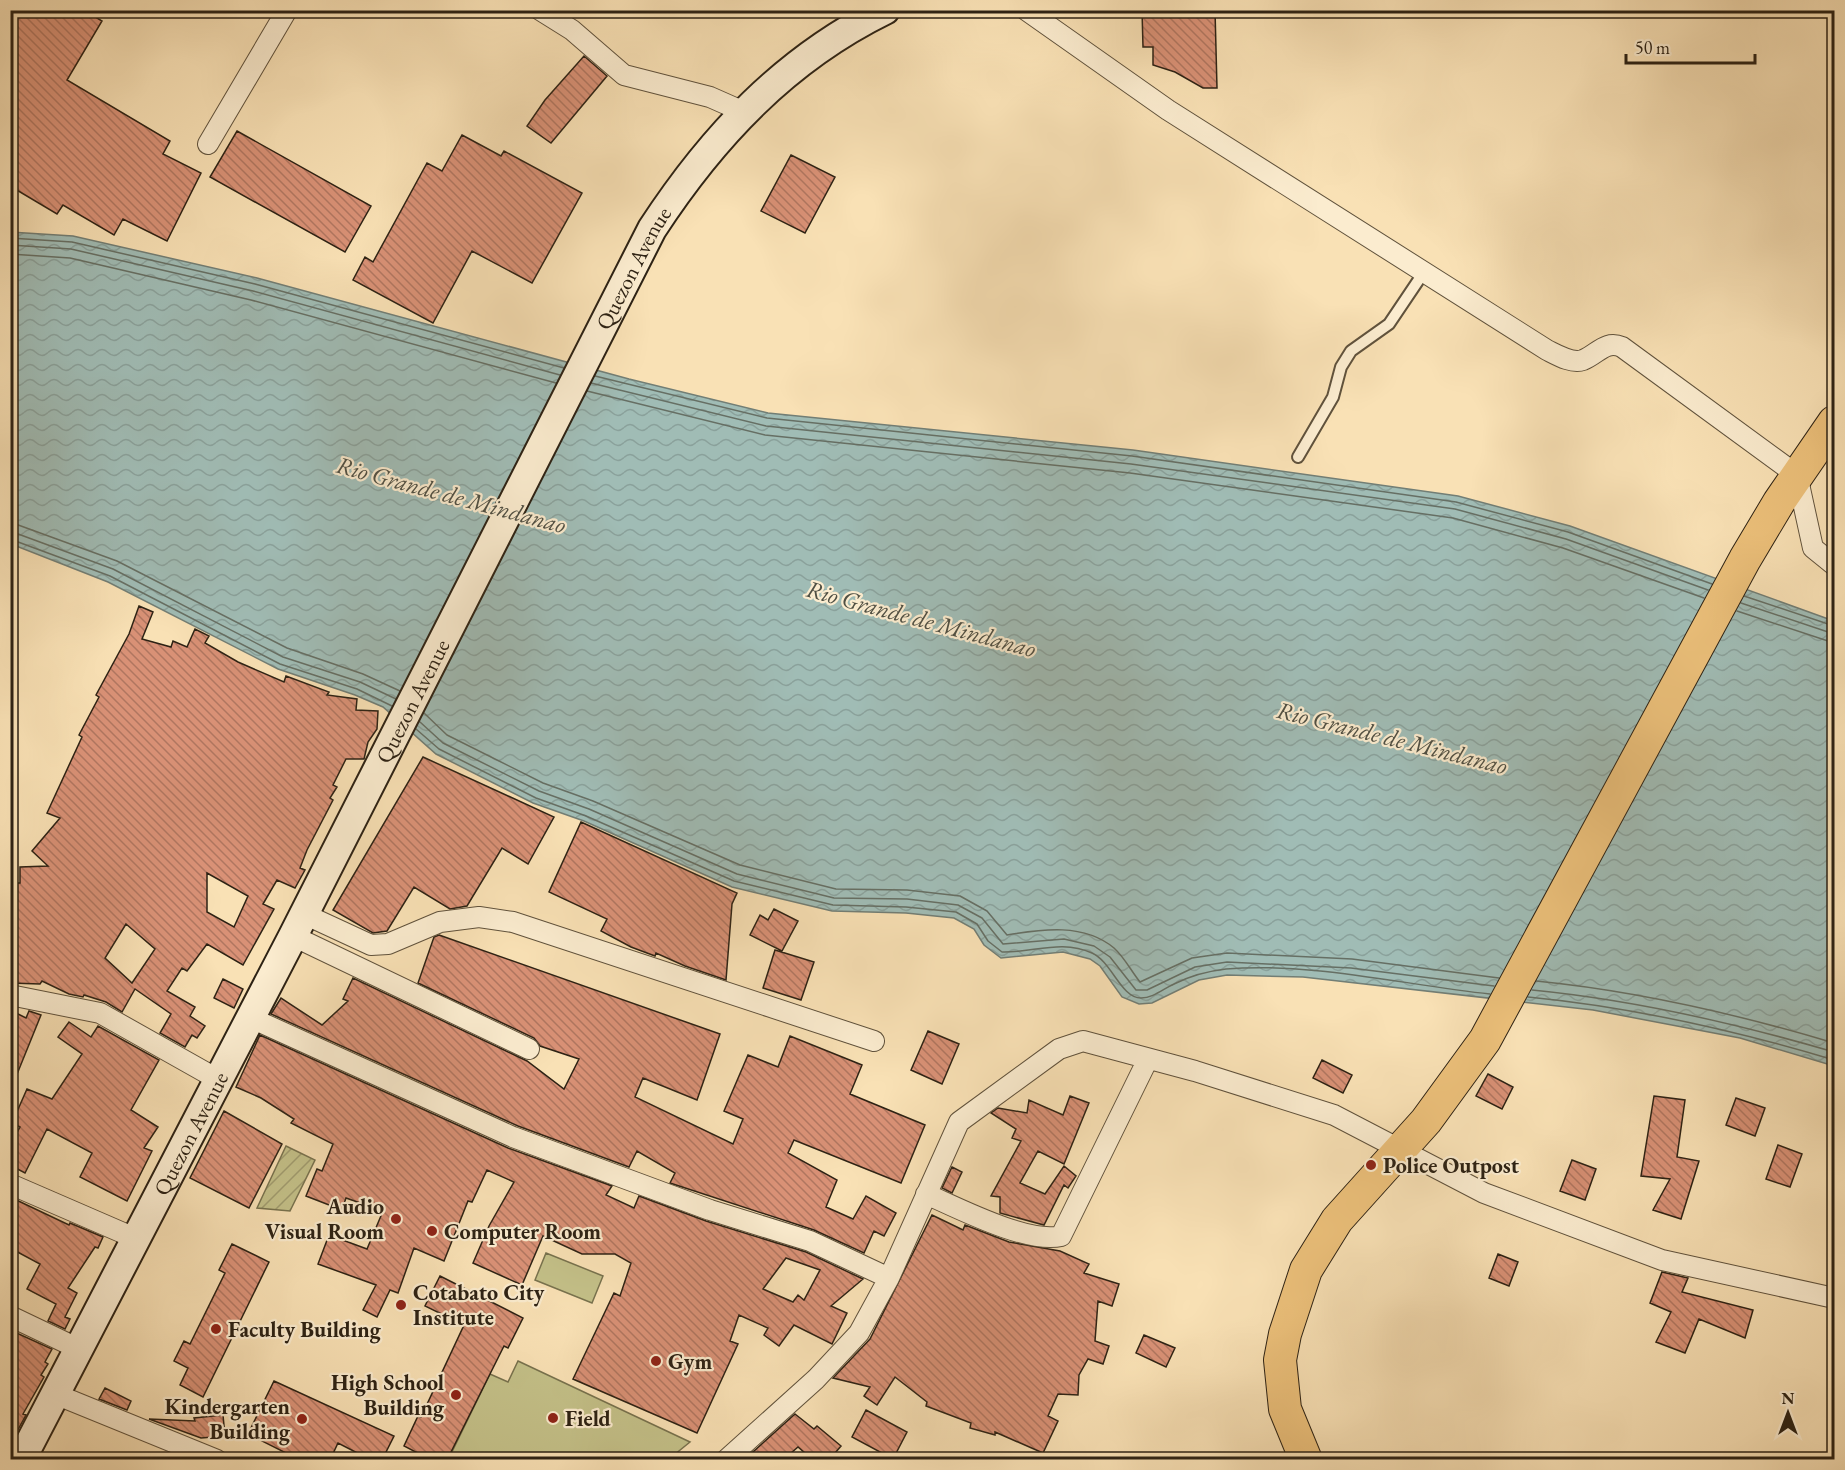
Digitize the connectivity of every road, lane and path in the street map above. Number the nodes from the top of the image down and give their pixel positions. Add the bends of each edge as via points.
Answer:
1 (287, 10) edge
2 (540, 10) edge
3 (885, 10) edge
4 (1026, 10) edge
5 (744, 112) junction
6 (208, 144) dead end
7 (1424, 272) junction
8 (1834, 422) edge
9 (1298, 457) dead end
10 (1797, 476) junction
11 (1834, 566) edge
12 (299, 925) junction
13 (10, 995) edge
14 (251, 1018) junction
15 (874, 1041) dead end
16 (529, 1049) dead end
17 (1148, 1059) junction
18 (219, 1080) junction
19 (1402, 1149) junction
20 (10, 1184) edge
21 (926, 1194) junction
22 (136, 1239) junction
23 (889, 1278) junction
24 (1834, 1298) edge
25 (10, 1316) edge
26 (79, 1349) junction
27 (55, 1394) junction
28 (21, 1460) edge
29 (217, 1460) edge
30 (726, 1460) edge
31 (1306, 1460) edge

1 - 6 street
2 - 5 street via 572,30 624,75 710,97
3 - 5 street, Quezon Avenue via 799,61
4 - 7 street via 1168,110
5 - 12 street, Quezon Avenue via 692,173 652,229
7 - 9 lane via 1389,324 1351,351 1341,367 1333,397
7 - 10 street via 1566,359 1582,360 1608,346 1622,347
8 - 10 main road
10 - 11 street via 1813,548
10 - 19 main road via 1745,560 1485,1040 1446,1098
12 - 14 street, Quezon Avenue
12 - 15 street via 370,945 388,944 440,922 479,917 513,922
12 - 16 street
13 - 18 street via 100,1013
14 - 18 street, Quezon Avenue
14 - 23 street via 513,1137 810,1241
17 - 19 street via 1334,1115
17 - 21 street via 1083,1041 1059,1049 959,1122
17 - 21 street via 1061,1236 1047,1238 1002,1226
18 - 22 street, Quezon Avenue
19 - 24 street via 1484,1193 1662,1260
19 - 31 main road via 1321,1241 1294,1302 1280,1360 1281,1386 1285,1409
20 - 22 street
21 - 23 street
22 - 26 street, Quezon Avenue
23 - 30 street via 858,1333 816,1379
25 - 26 street
26 - 27 street, Quezon Avenue
27 - 28 street, Quezon Avenue
27 - 29 street

